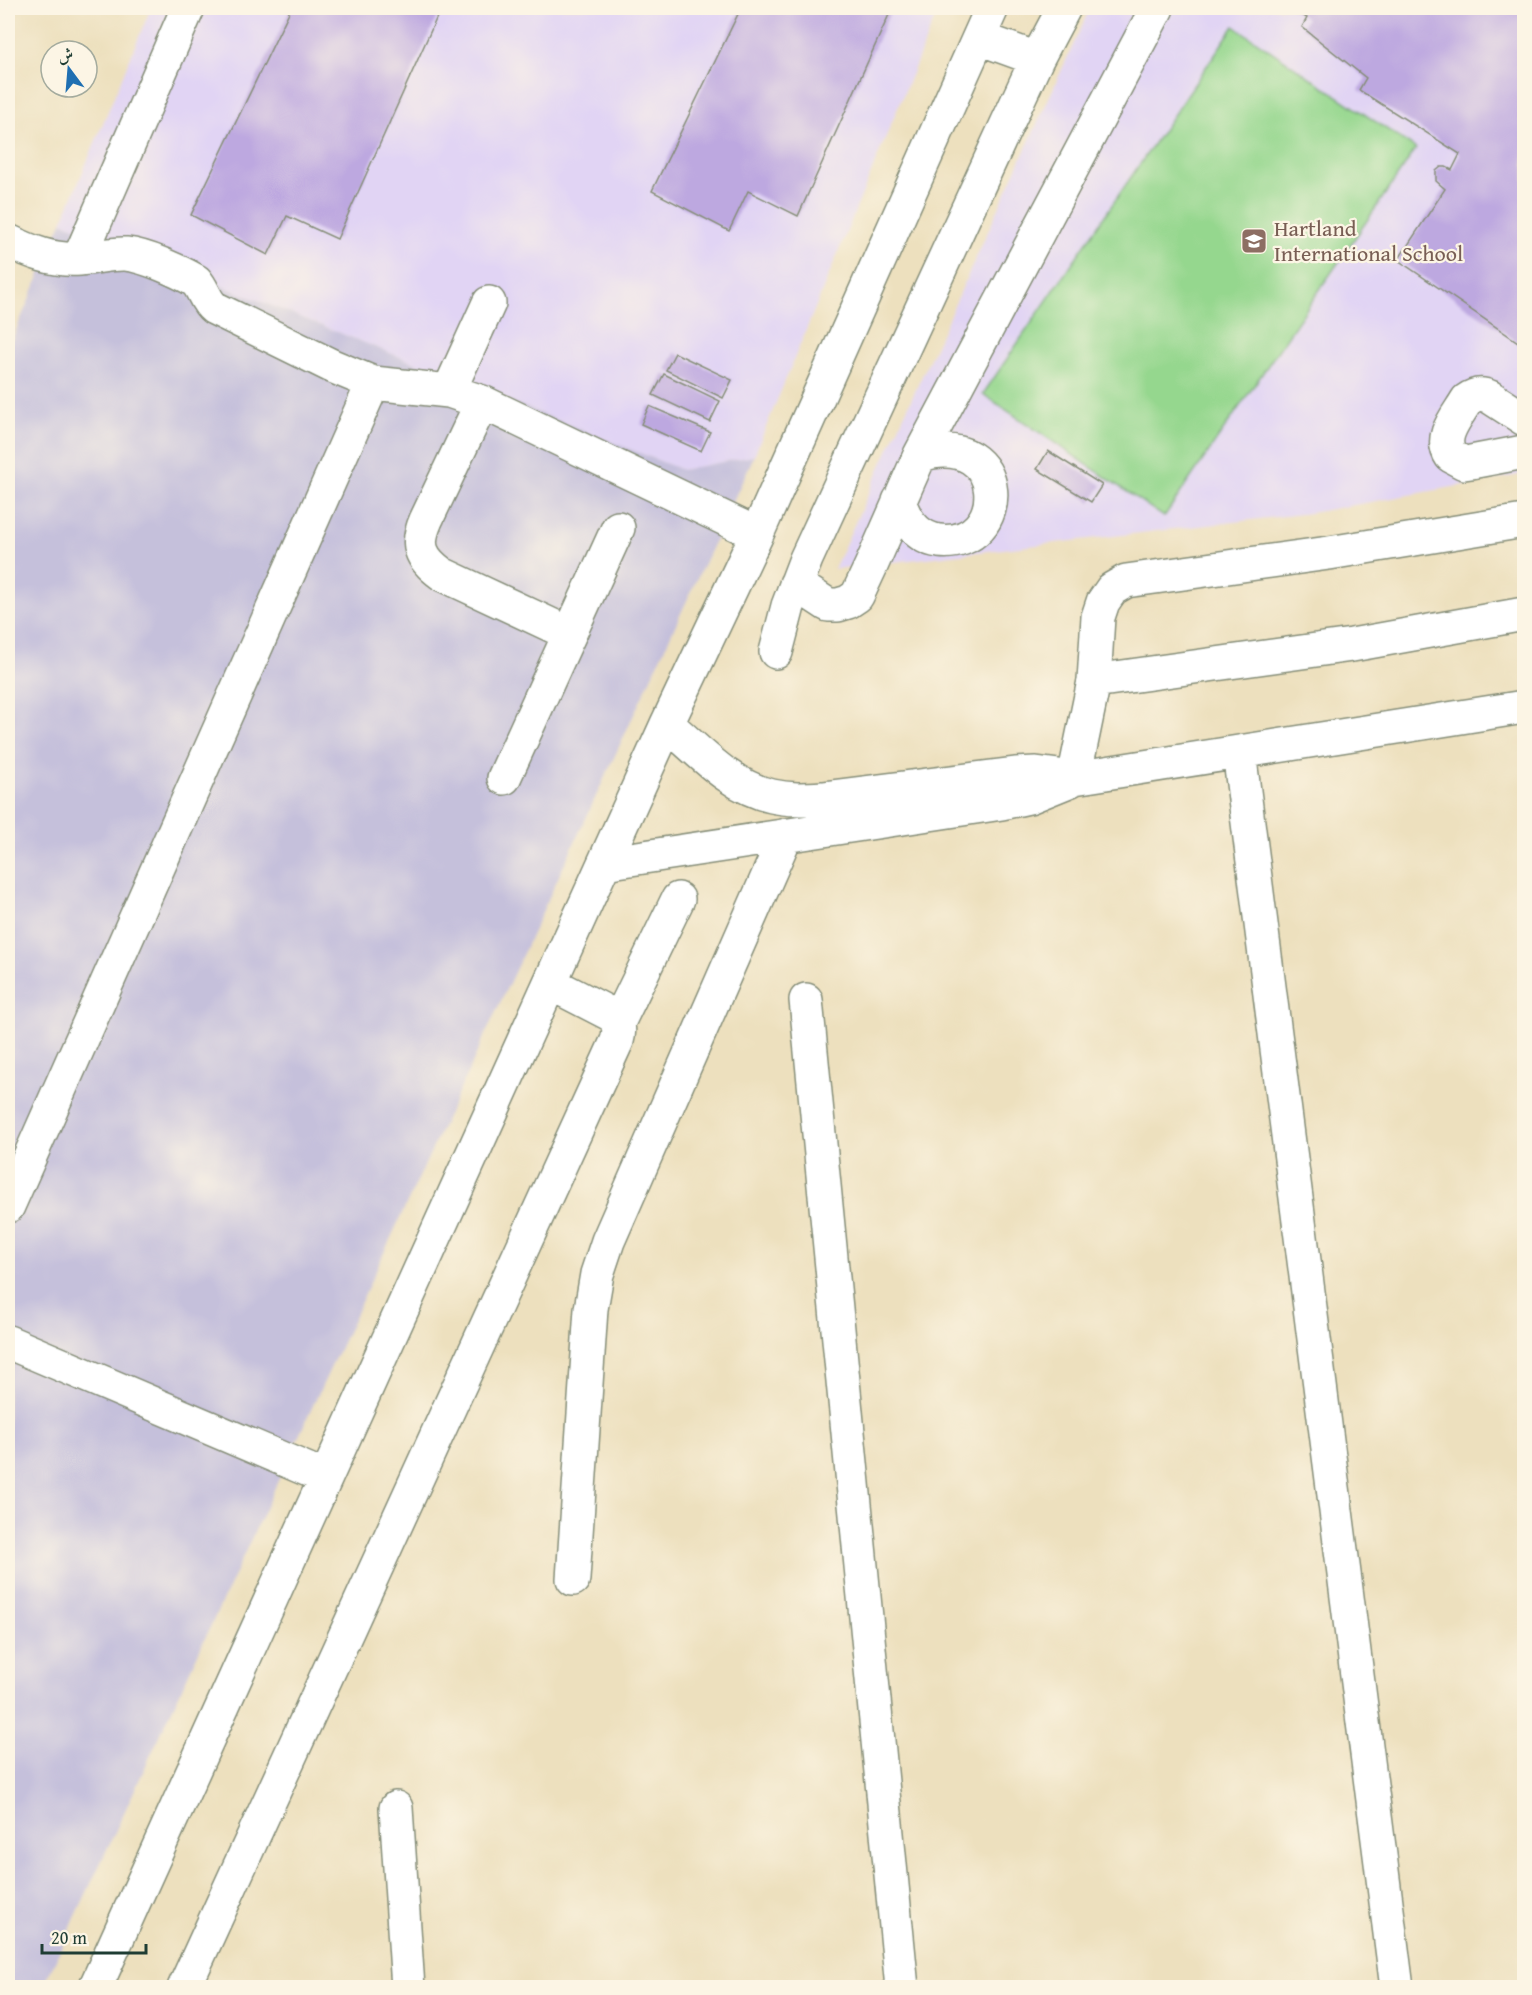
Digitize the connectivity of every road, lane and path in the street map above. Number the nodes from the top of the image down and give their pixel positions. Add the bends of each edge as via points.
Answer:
1 (188, 8) edge
2 (992, 8) edge
3 (1064, 8) edge
4 (1157, 8) edge
5 (979, 38) junction
6 (1037, 59) junction
7 (8, 241) edge
8 (79, 259) junction
9 (489, 303) dead end
10 (373, 383) junction
11 (449, 392) junction
12 (482, 402) junction
13 (1524, 419) edge
14 (1524, 452) edge
15 (920, 454) junction
16 (899, 501) junction
17 (1524, 521) edge
18 (618, 528) dead end
19 (757, 534) junction
20 (796, 584) junction
21 (1524, 614) edge
22 (568, 633) junction
23 (776, 652) dead end
24 (1094, 681) junction
25 (1524, 707) edge
26 (667, 724) junction
27 (1239, 752) junction
28 (504, 778) dead end
29 (1074, 778) junction
30 (786, 835) junction
31 (604, 863) junction
32 (678, 899) dead end
33 (550, 983) junction
34 (806, 1000) dead end
35 (618, 1023) junction
36 (8, 1206) edge
37 (8, 1342) edge
38 (325, 1477) junction
39 (573, 1579) dead end
40 (396, 1808) dead end
41 (95, 1988) edge
42 (184, 1988) edge
43 (408, 1988) edge
44 (902, 1988) edge
45 (1396, 1988) edge

1 - 8 street
2 - 5 street
3 - 6 street
4 - 15 street
5 - 6 street
5 - 19 street
6 - 20 street
7 - 8 street via 48,257
8 - 10 street via 115,254 142,257 196,281 214,308
9 - 11 street
10 - 11 street
10 - 36 street
11 - 12 street
12 - 19 street
12 - 22 street via 423,527 421,550 429,564 442,574
13 - 14 street via 1484,394 1472,396 1445,443 1451,456 1464,463
15 - 16 street
15 - 16 street via 948,450 974,459 989,482 991,496 984,521 962,538 935,540 912,527
16 - 20 street via 856,596 848,602 828,605
17 - 24 street via 1126,581 1112,589 1098,617
18 - 22 street
19 - 26 street
20 - 23 street
21 - 24 street via 1341,646
22 - 28 street
24 - 29 street
25 - 27 street
26 - 29 street via 727,776 771,796 823,798 1015,774
26 - 31 street
27 - 29 street
27 - 45 street
29 - 30 street via 1056,788 1002,803
30 - 31 street
30 - 39 street via 597,1274 591,1309
31 - 33 street
32 - 35 street
33 - 35 street via 607,1011
33 - 38 street
34 - 44 street
35 - 42 street via 617,1041
37 - 38 street
38 - 41 street
40 - 43 street

